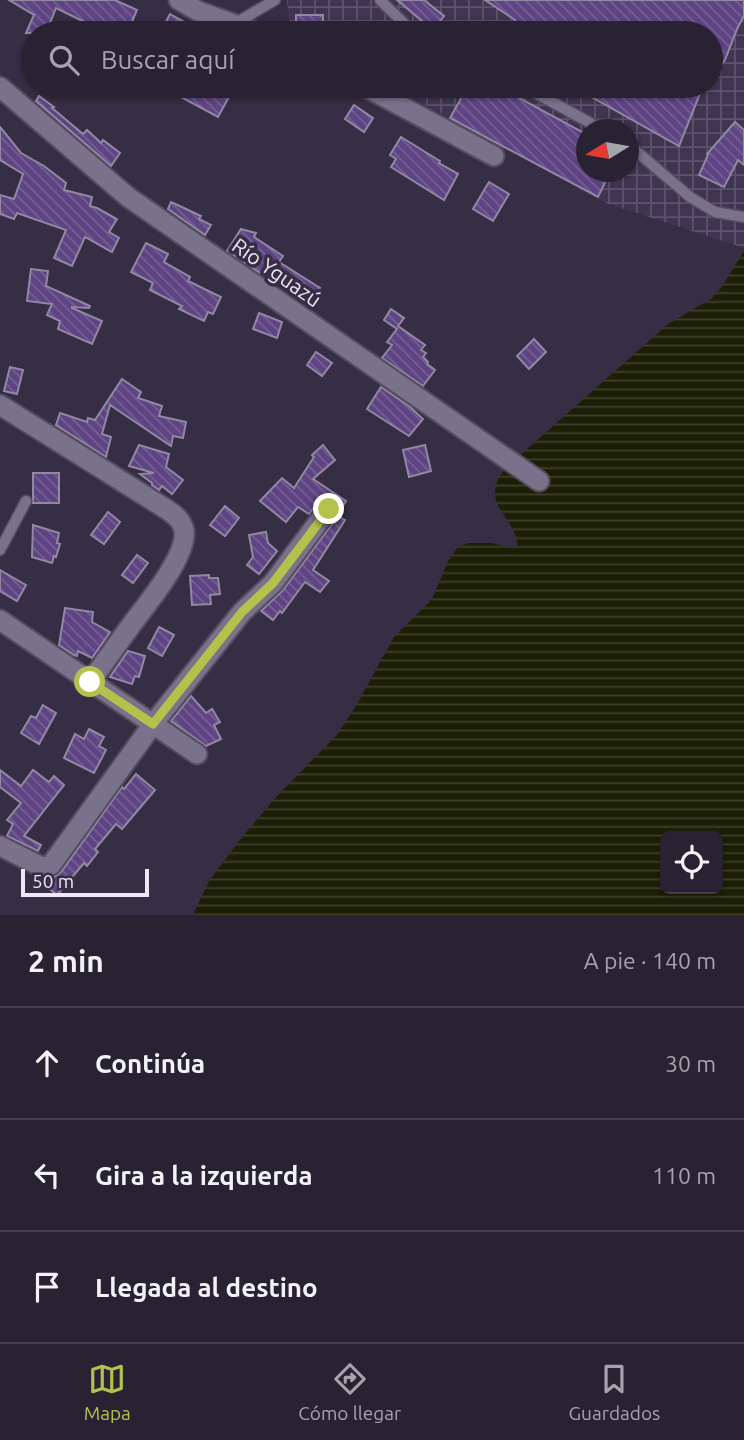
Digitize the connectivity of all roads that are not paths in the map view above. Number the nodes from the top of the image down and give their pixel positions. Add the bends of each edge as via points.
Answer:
1 (180, 0) edge
2 (275, 0) edge
3 (380, 0) edge
4 (225, 21) edge
5 (238, 21) edge
6 (401, 21) edge
7 (0, 87) edge
8 (386, 98) edge
9 (545, 98) edge
10 (583, 119) edge
11 (639, 153) edge
12 (494, 156) dead end
13 (744, 217) edge
14 (0, 405) edge
15 (539, 481) dead end
16 (26, 501) dead end
17 (329, 509) dead end
18 (0, 550) edge
19 (0, 620) edge
20 (90, 682) junction
21 (153, 724) junction
22 (197, 754) dead end
23 (0, 846) edge

1 - 4 street
2 - 5 lane
3 - 6 lane
7 - 15 street, Río Yguazú via 128,197
8 - 12 street
9 - 10 lane
11 - 13 lane via 690,197 715,212
14 - 20 street via 178,517 185,533 164,581
16 - 18 lane
17 - 21 street via 273,583 242,612
19 - 20 street
20 - 21 street
21 - 22 street
21 - 23 street via 51,865 42,867

